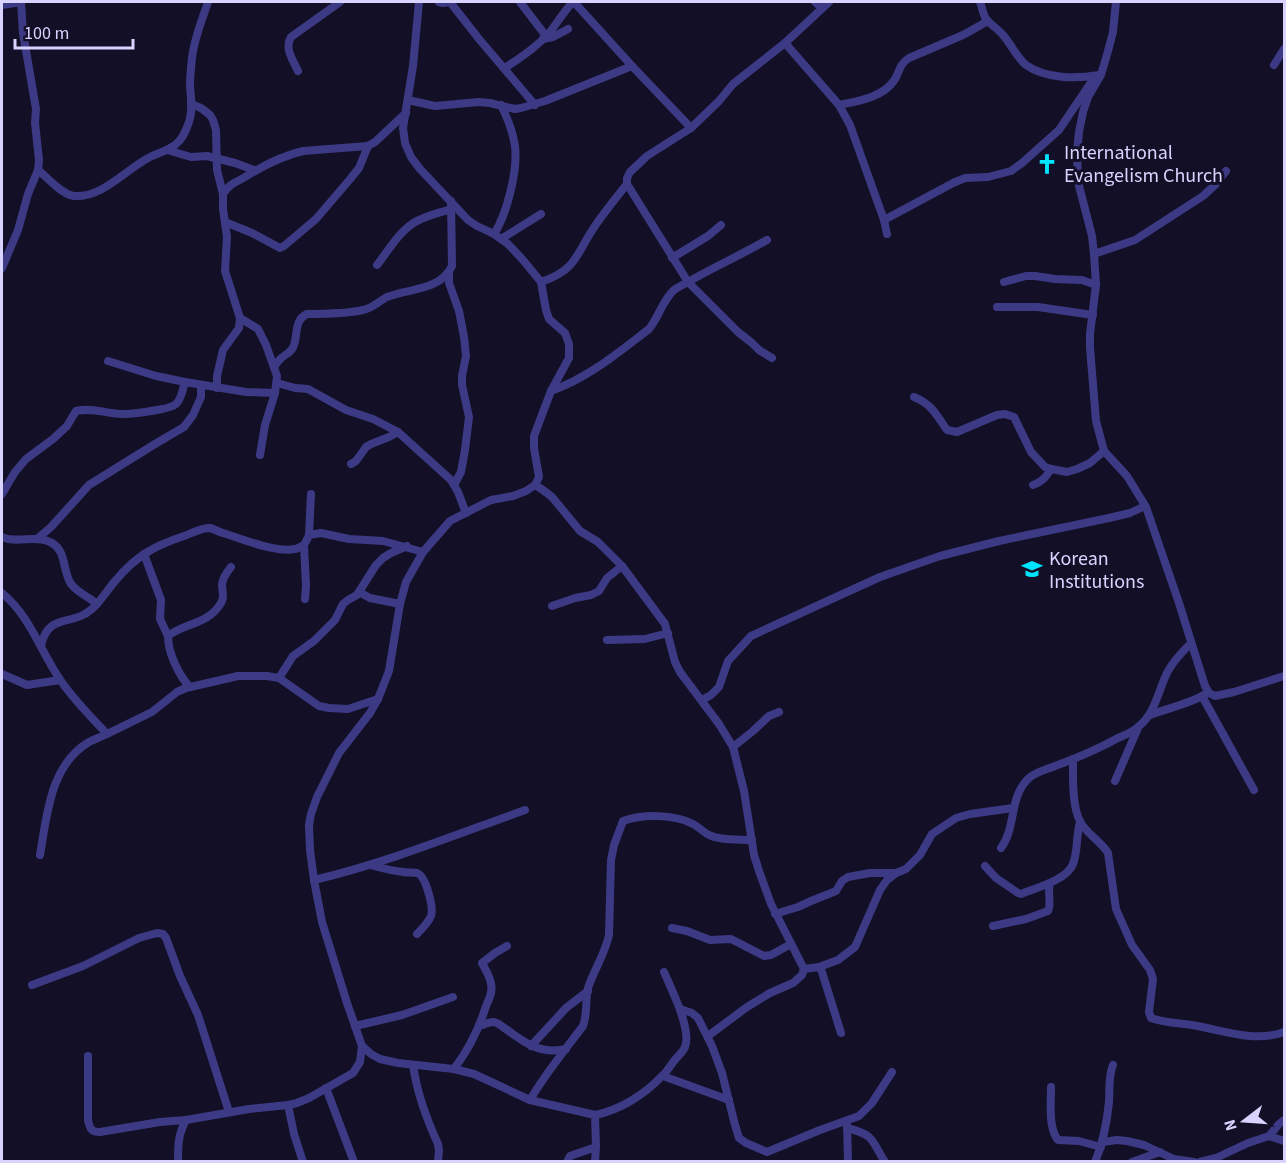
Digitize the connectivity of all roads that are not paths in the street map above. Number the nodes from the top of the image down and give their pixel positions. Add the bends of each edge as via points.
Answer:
1 (21, 2) edge
2 (208, 2) edge
3 (340, 2) edge
4 (419, 2) edge
5 (439, 2) edge
6 (449, 2) edge
7 (520, 2) edge
8 (573, 2) edge
9 (980, 2) edge
10 (1116, 2) edge
11 (822, 4) edge
12 (2, 5) edge
13 (988, 21) junction
14 (568, 29) dead end
15 (544, 38) junction
16 (785, 43) junction
17 (1284, 49) edge
18 (1274, 65) dead end
19 (632, 66) junction
20 (505, 68) junction
21 (298, 71) dead end
22 (1098, 75) junction
23 (408, 100) junction
24 (191, 104) junction
25 (501, 105) junction
26 (535, 105) junction
27 (839, 105) junction
28 (406, 113) junction
29 (691, 128) junction
30 (368, 146) junction
31 (167, 150) junction
32 (216, 158) junction
33 (38, 170) junction
34 (254, 170) junction
35 (1226, 171) dead end
36 (627, 184) junction
37 (223, 194) junction
38 (452, 205) junction
39 (541, 214) dead end
40 (884, 220) junction
41 (225, 222) junction
42 (721, 225) dead end
43 (887, 234) dead end
44 (497, 237) junction
45 (767, 240) dead end
46 (1094, 254) junction
47 (672, 258) junction
48 (3, 264) edge
49 (377, 266) dead end
50 (448, 272) junction
51 (541, 282) junction
52 (687, 282) junction
53 (1004, 282) dead end
54 (1096, 285) junction
55 (997, 307) dead end
56 (1093, 315) junction
57 (240, 318) junction
58 (772, 358) dead end
59 (108, 361) dead end
60 (274, 367) junction
61 (185, 382) junction
62 (277, 383) junction
63 (201, 385) junction
64 (217, 388) junction
65 (552, 390) junction
66 (275, 393) junction
67 (914, 397) dead end
68 (398, 432) junction
69 (1104, 452) junction
70 (260, 455) dead end
71 (351, 464) dead end
72 (1051, 469) junction
73 (454, 485) junction
74 (535, 485) junction
75 (1033, 485) dead end
76 (2, 494) edge
77 (311, 494) dead end
78 (1145, 506) junction
79 (466, 513) junction
80 (309, 535) junction
81 (2, 537) edge
82 (37, 539) junction
83 (304, 546) junction
84 (407, 546) junction
85 (423, 552) junction
86 (144, 554) junction
87 (622, 566) junction
88 (231, 567) dead end
89 (359, 592) junction
90 (2, 593) edge
91 (305, 599) dead end
92 (97, 604) junction
93 (400, 604) junction
94 (552, 606) dead end
95 (668, 633) junction
96 (168, 636) junction
97 (607, 640) dead end
98 (1191, 643) junction
99 (41, 646) junction
100 (2, 674) edge
101 (1284, 676) edge
102 (279, 678) junction
103 (60, 680) junction
104 (190, 687) junction
105 (1205, 694) junction
106 (378, 699) junction
107 (702, 700) junction
108 (779, 712) dead end
109 (1150, 716) junction
110 (1138, 728) junction
111 (107, 734) junction
112 (733, 747) junction
113 (1073, 759) junction
114 (1115, 781) dead end
115 (1254, 790) dead end
116 (1013, 808) junction
117 (525, 810) dead end
118 (1080, 822) junction
119 (752, 840) junction
120 (1001, 848) dead end
121 (40, 855) dead end
122 (370, 865) junction
123 (986, 866) dead end
124 (896, 873) junction
125 (314, 880) junction
126 (1050, 883) junction
127 (776, 914) junction
128 (993, 926) dead end
129 (672, 928) dead end
130 (417, 934) dead end
131 (791, 944) junction
132 (507, 946) dead end
133 (819, 967) junction
134 (804, 969) junction
135 (664, 972) dead end
136 (32, 986) dead end
137 (588, 990) junction
138 (453, 997) dead end
139 (680, 1009) junction
140 (355, 1026) junction
141 (479, 1026) junction
142 (1284, 1032) edge
143 (841, 1033) dead end
144 (708, 1036) junction
145 (362, 1046) junction
146 (531, 1046) junction
147 (566, 1048) junction
148 (88, 1056) dead end
149 (412, 1065) junction
150 (1113, 1065) dead end
151 (454, 1069) junction
152 (892, 1072) dead end
153 (663, 1076) junction
154 (1051, 1087) dead end
155 (326, 1088) junction
156 (530, 1100) junction
157 (729, 1100) junction
158 (288, 1105) junction
159 (229, 1113) junction
160 (595, 1115) junction
161 (186, 1120) junction
162 (1284, 1120) edge
163 (847, 1124) junction
164 (1269, 1136) junction
165 (1284, 1141) edge
166 (1102, 1144) junction
167 (596, 1147) junction
168 (1160, 1152) junction
169 (178, 1161) edge
170 (303, 1161) edge
171 (354, 1161) edge
172 (438, 1161) edge
173 (567, 1161) edge
174 (595, 1161) edge
175 (848, 1161) edge
176 (885, 1161) edge
177 (1095, 1161) edge
178 (1132, 1161) edge
179 (1194, 1161) edge
180 (1200, 1161) edge

1 - 12 street
1 - 33 street via 36,109
2 - 24 street via 192,57
3 - 21 street via 291,36 288,47
4 - 23 street
5 - 6 street
6 - 20 street
7 - 15 street
8 - 15 street
8 - 19 street
9 - 13 street
10 - 22 street via 1113,32
11 - 16 street
13 - 22 street via 1025,64 1040,72 1055,76
13 - 27 street via 909,58 902,63 893,83 881,92
14 - 15 street
15 - 20 street
16 - 27 street
16 - 29 street via 733,84
17 - 18 street
19 - 26 street
19 - 29 street
20 - 26 street
22 - 40 street via 1059,130 1011,171 965,178
22 - 46 street via 1083,112 1077,152 1078,182
23 - 25 street via 435,106 479,102
23 - 28 street
24 - 31 street via 184,133
24 - 32 street via 213,120
25 - 26 street via 515,109
25 - 44 street via 516,157
27 - 40 street
28 - 30 street
28 - 38 street via 403,128 411,157
29 - 36 street via 647,156 630,172
30 - 34 street via 303,151
30 - 41 street via 351,178 316,219 284,246 277,247
31 - 32 street via 191,157
31 - 33 street via 97,192 76,196 65,194
32 - 34 street
32 - 37 street
33 - 48 street
34 - 37 street via 231,183
35 - 46 street via 1203,196 1135,240
36 - 47 street
36 - 51 street via 575,261 565,271
37 - 41 street
38 - 44 street
38 - 49 street via 409,226
38 - 50 street via 452,266
39 - 44 street
40 - 43 street
41 - 57 street via 225,270
42 - 47 street
44 - 51 street
45 - 52 street
46 - 54 street
47 - 52 street
50 - 60 street via 442,280 389,297 365,310 307,314 298,324 293,349
50 - 73 street via 466,345 462,385 469,417 464,459
51 - 65 street via 549,319 565,333 569,344 568,358
52 - 58 street via 738,332
52 - 65 street via 674,290 649,328 599,366
53 - 54 street via 1035,276 1082,279
54 - 56 street
55 - 56 street via 1038,307
56 - 69 street via 1091,368 1096,421
57 - 60 street via 258,329
57 - 64 street via 239,328 223,350
59 - 61 street
60 - 62 street
61 - 63 street
61 - 76 street via 176,404 170,407 124,414 95,409 76,411 67,426 26,459
62 - 66 street
62 - 68 street via 308,389
63 - 64 street
63 - 82 street via 194,415 184,427 89,485
64 - 66 street
65 - 74 street via 534,436 539,477
66 - 70 street
67 - 72 street via 925,402 947,430 957,432 997,415 1014,417 1030,452
68 - 71 street via 366,447
68 - 73 street
69 - 72 street via 1077,469
69 - 78 street via 1127,476
72 - 75 street via 1040,483
73 - 79 street
74 - 79 street via 513,496 490,500
74 - 87 street via 552,497 580,531 598,542
77 - 80 street
78 - 98 street
78 - 107 street via 1130,513 940,556 880,577 751,636 729,661 719,687
79 - 85 street via 450,521
80 - 83 street
80 - 84 street via 321,533
81 - 82 street
82 - 92 street via 50,541 59,548 69,581
83 - 86 street via 275,549 207,528 160,544
83 - 91 street
84 - 85 street
84 - 89 street via 383,558
85 - 93 street via 406,582
86 - 92 street
86 - 96 street via 161,600 160,619
87 - 94 street via 599,591
87 - 95 street
88 - 96 street via 222,582 224,597 215,610 196,624
89 - 93 street
89 - 102 street via 343,604 331,625 293,656
90 - 99 street via 24,615
92 - 99 street via 80,617 49,627
93 - 106 street via 389,671
95 - 97 street via 645,639
95 - 107 street via 675,662
96 - 104 street via 178,671
98 - 105 street
98 - 109 street via 1168,671
99 - 103 street
100 - 103 street via 27,685
101 - 105 street via 1234,692
102 - 104 street via 238,676
102 - 106 street via 319,706 348,709
103 - 111 street
104 - 111 street via 152,712
105 - 109 street
105 - 115 street
106 - 125 street via 339,753 317,797 309,825
107 - 112 street
108 - 112 street
109 - 110 street
110 - 113 street
110 - 114 street
111 - 121 street via 89,742 64,766 53,789
112 - 119 street
113 - 116 street via 1033,774 1025,781
113 - 118 street
116 - 120 street
116 - 124 street via 956,818 932,834 920,855
117 - 122 street
118 - 126 street via 1072,867
118 - 142 street via 1108,854 1116,909 1153,979 1151,1018 1242,1035
119 - 127 street
119 - 137 street via 709,835 692,823 674,818 623,820 611,860 607,945
122 - 125 street
122 - 130 street via 423,877 432,915
123 - 126 street via 996,878 1021,894
124 - 127 street via 848,877 836,891
124 - 133 street via 880,890 855,946 838,960
125 - 140 street via 322,922
126 - 128 street via 1048,911
127 - 131 street
129 - 131 street via 710,940 731,939 764,956
131 - 134 street
132 - 141 street via 482,963 492,986
133 - 134 street
133 - 143 street
134 - 144 street via 793,983 747,1007
135 - 139 street
136 - 159 street via 139,938 163,934 198,1015
137 - 146 street
137 - 147 street via 583,1026
138 - 140 street via 402,1016
139 - 144 street via 699,1018
139 - 153 street via 686,1046
140 - 145 street
141 - 146 street via 493,1022
141 - 151 street
144 - 157 street
145 - 149 street via 380,1059
145 - 155 street via 360,1062 353,1072
146 - 147 street via 550,1051
147 - 156 street
148 - 161 street via 88,1120 94,1132
149 - 151 street
149 - 172 street via 422,1105 440,1150
150 - 166 street
151 - 156 street
152 - 163 street via 866,1110
153 - 157 street
153 - 160 street via 638,1096
154 - 166 street via 1056,1138
155 - 158 street
155 - 171 street
156 - 160 street
157 - 163 street via 739,1138 767,1152
158 - 159 street
158 - 170 street
159 - 161 street
160 - 167 street
161 - 169 street via 179,1139
162 - 164 street
163 - 175 street
163 - 176 street via 872,1138
164 - 165 street
164 - 180 street
166 - 168 street via 1127,1141
166 - 177 street
167 - 173 street via 570,1156
167 - 174 street
168 - 178 street
168 - 179 street via 1174,1159

